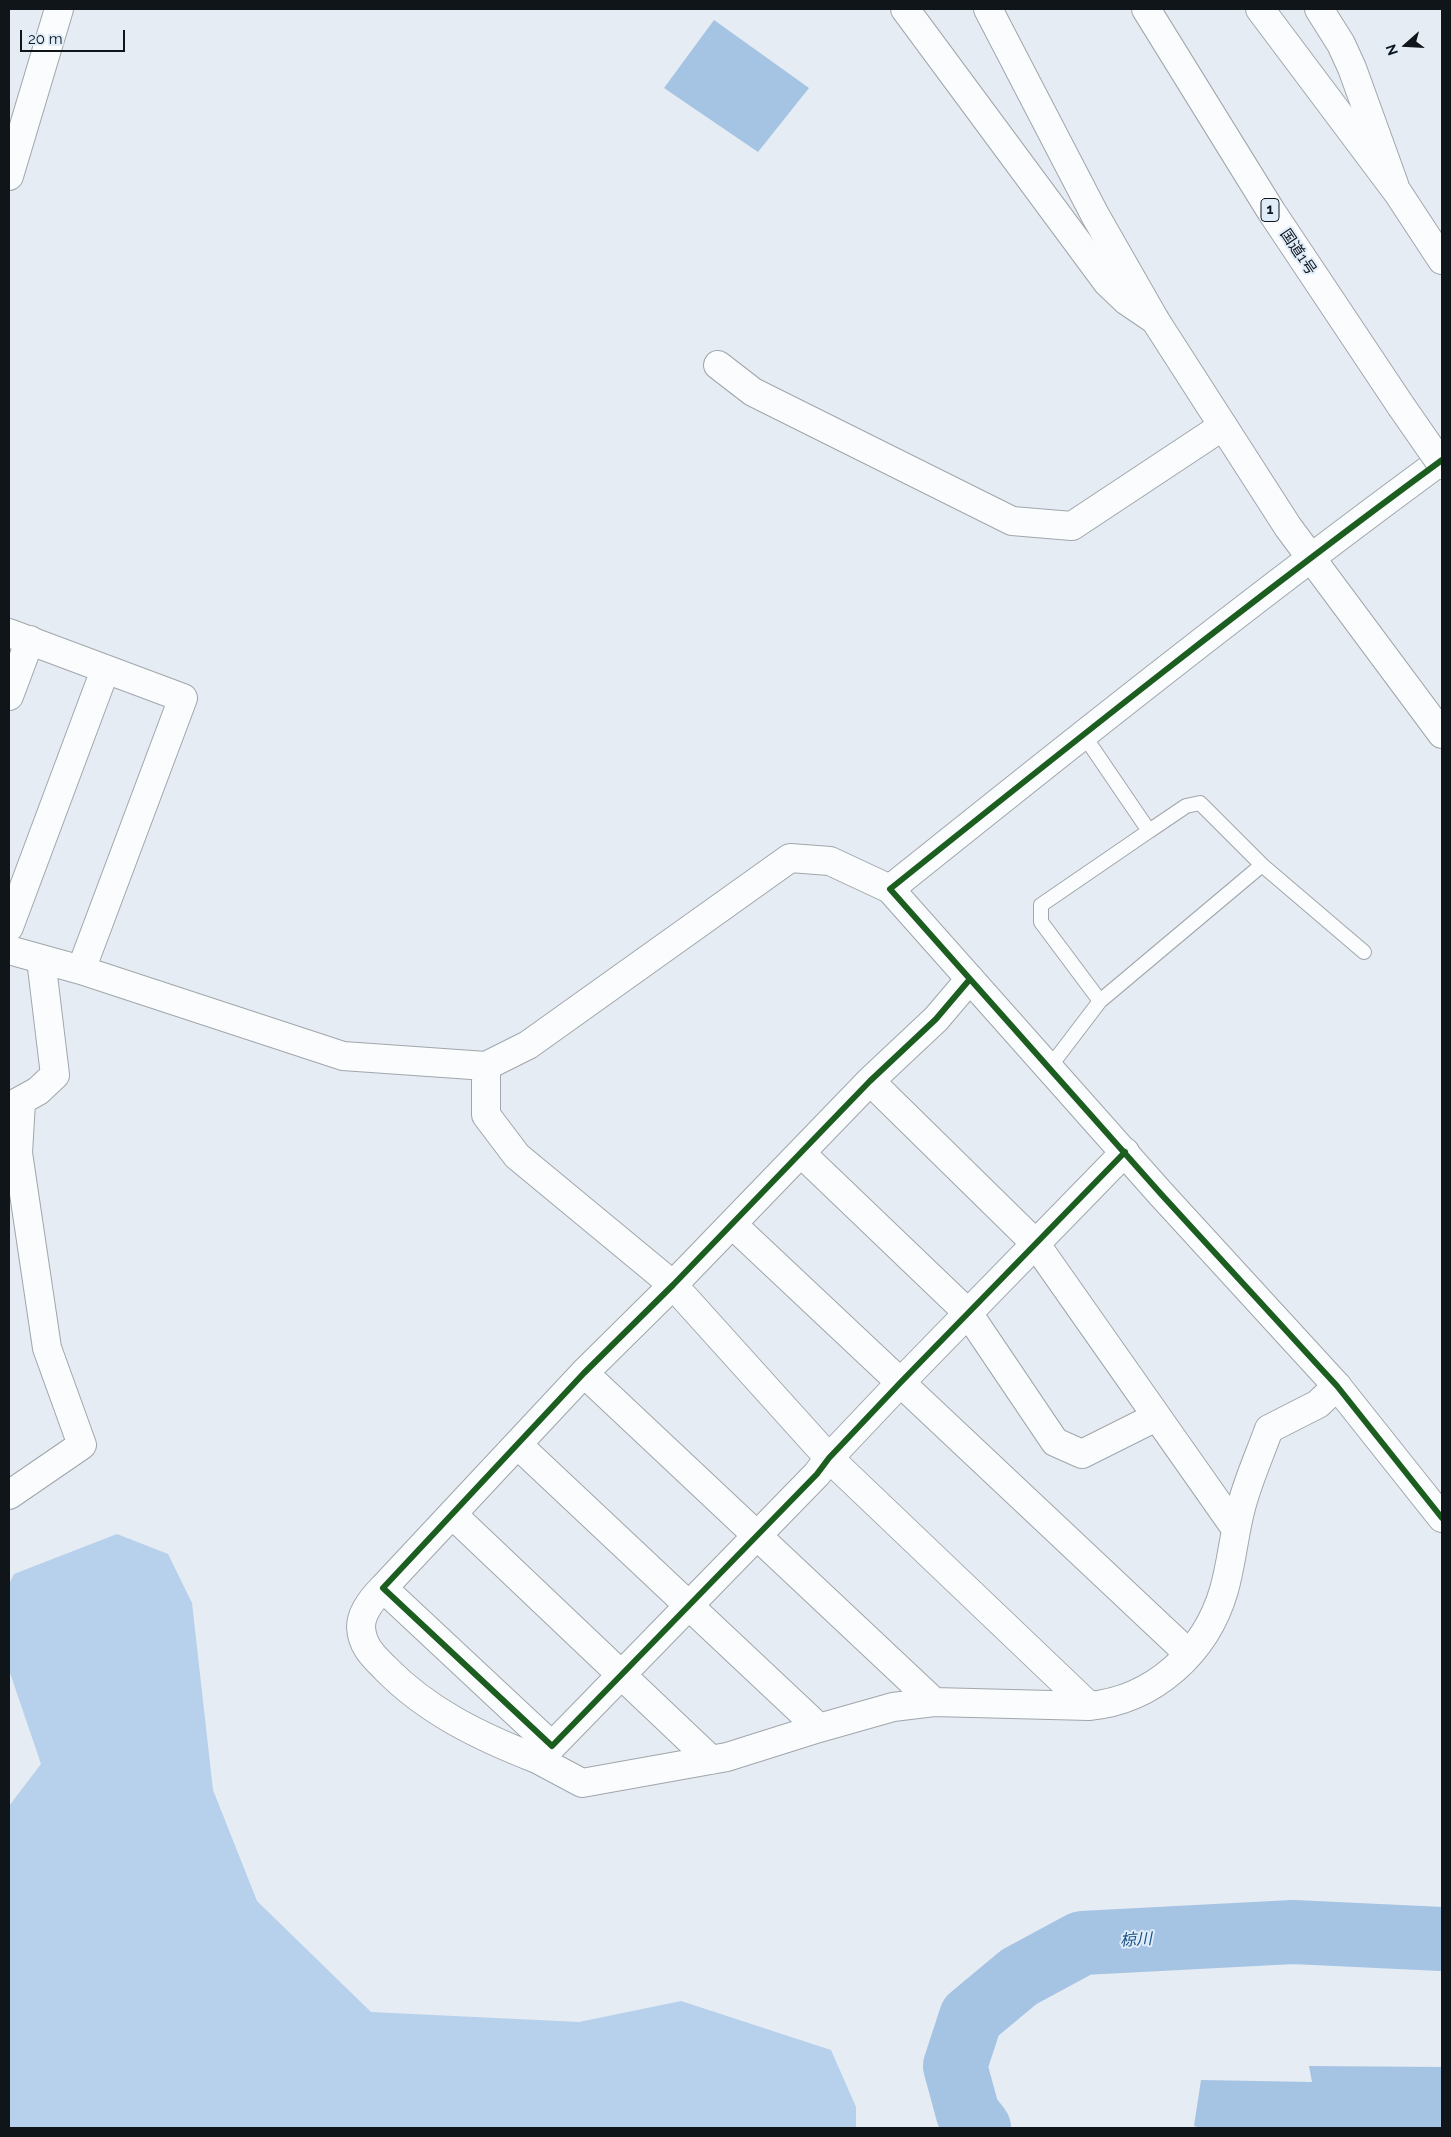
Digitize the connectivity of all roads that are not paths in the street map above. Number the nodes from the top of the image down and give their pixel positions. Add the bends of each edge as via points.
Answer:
1 (59, 9) edge
2 (905, 9) edge
3 (988, 9) edge
4 (1146, 9) edge
5 (1260, 9) edge
6 (1319, 9) edge
7 (9, 176) edge
8 (1398, 193) junction
9 (1442, 260) edge
10 (1155, 320) junction
11 (718, 366) dead end
12 (1223, 426) junction
13 (1442, 460) edge
14 (1442, 465) edge
15 (1309, 558) junction
16 (19, 636) edge
17 (105, 670) junction
18 (9, 696) edge
19 (1083, 734) junction
20 (1442, 734) edge
21 (1149, 830) junction
22 (1262, 865) junction
23 (890, 889) junction
24 (9, 927) edge
25 (9, 950) edge
26 (1364, 952) dead end
27 (41, 959) junction
28 (81, 970) junction
29 (970, 979) junction
30 (1100, 1001) junction
31 (486, 1066) junction
32 (1049, 1068) junction
33 (870, 1081) junction
34 (15, 1105) edge
35 (1124, 1152) junction
36 (801, 1153) junction
37 (732, 1224) junction
38 (1035, 1243) junction
39 (673, 1285) junction
40 (968, 1313) junction
41 (584, 1373) junction
42 (901, 1382) junction
43 (1337, 1386) junction
44 (1156, 1417) junction
45 (518, 1445) junction
46 (829, 1458) junction
47 (9, 1495) edge
48 (453, 1515) junction
49 (1442, 1518) edge
50 (1236, 1529) junction
51 (757, 1536) junction
52 (383, 1588) junction
53 (690, 1604) junction
54 (1188, 1654) junction
55 (621, 1675) junction
56 (934, 1702) junction
57 (1089, 1706) junction
58 (819, 1728) junction
59 (545, 1752) junction
60 (711, 1760) junction

1 - 7 main road
2 - 10 main road via 1107,282
3 - 10 main road via 1094,216
4 - 14 main road, 国道1号 / 1, bridge via 1271,212
5 - 8 main road
6 - 8 main road via 1352,68
8 - 9 main road
10 - 12 main road
11 - 12 main road via 753,392 1012,521 1072,526
12 - 15 main road
13 - 15 main road
15 - 19 main road
15 - 20 main road
16 - 17 main road
16 - 18 main road
17 - 24 main road
17 - 28 main road via 183,698
19 - 21 lane
19 - 23 main road
21 - 22 lane via 1186,806 1200,803
21 - 30 lane via 1041,905 1041,922
22 - 26 lane
22 - 30 lane
23 - 29 main road
23 - 31 main road via 830,861 790,858 528,1045
25 - 27 main road
27 - 28 main road
27 - 34 main road via 55,1075 38,1092
28 - 31 main road via 343,1056
29 - 32 main road
29 - 33 main road via 936,1019
30 - 32 lane
31 - 39 main road via 486,1115 517,1156
32 - 35 main road
33 - 36 main road
33 - 38 main road
34 - 47 main road via 18,1153 47,1348 82,1445
35 - 38 main road
35 - 43 main road
36 - 37 main road
36 - 40 main road
37 - 39 main road
37 - 42 main road
38 - 40 main road
38 - 44 main road
39 - 41 main road
39 - 46 main road
40 - 42 main road
40 - 44 main road via 1055,1442 1082,1454
41 - 45 main road
41 - 51 main road
42 - 46 main road
42 - 54 main road
43 - 49 main road
43 - 50 main road via 1318,1404 1269,1429
44 - 50 main road
45 - 48 main road
45 - 53 main road
46 - 51 main road
46 - 57 main road
48 - 52 main road
48 - 55 main road
50 - 54 main road via 1224,1590 1204,1634
51 - 53 main road
51 - 56 main road
52 - 59 main road
52 - 59 main road via 369,1602 361,1626 367,1650 403,1687 440,1714 489,1740
53 - 55 main road
53 - 58 main road
54 - 57 main road via 1172,1672 1140,1692 1109,1704
55 - 59 main road
55 - 60 main road
56 - 57 main road
56 - 58 main road via 893,1707
58 - 60 main road
59 - 60 main road via 582,1783

